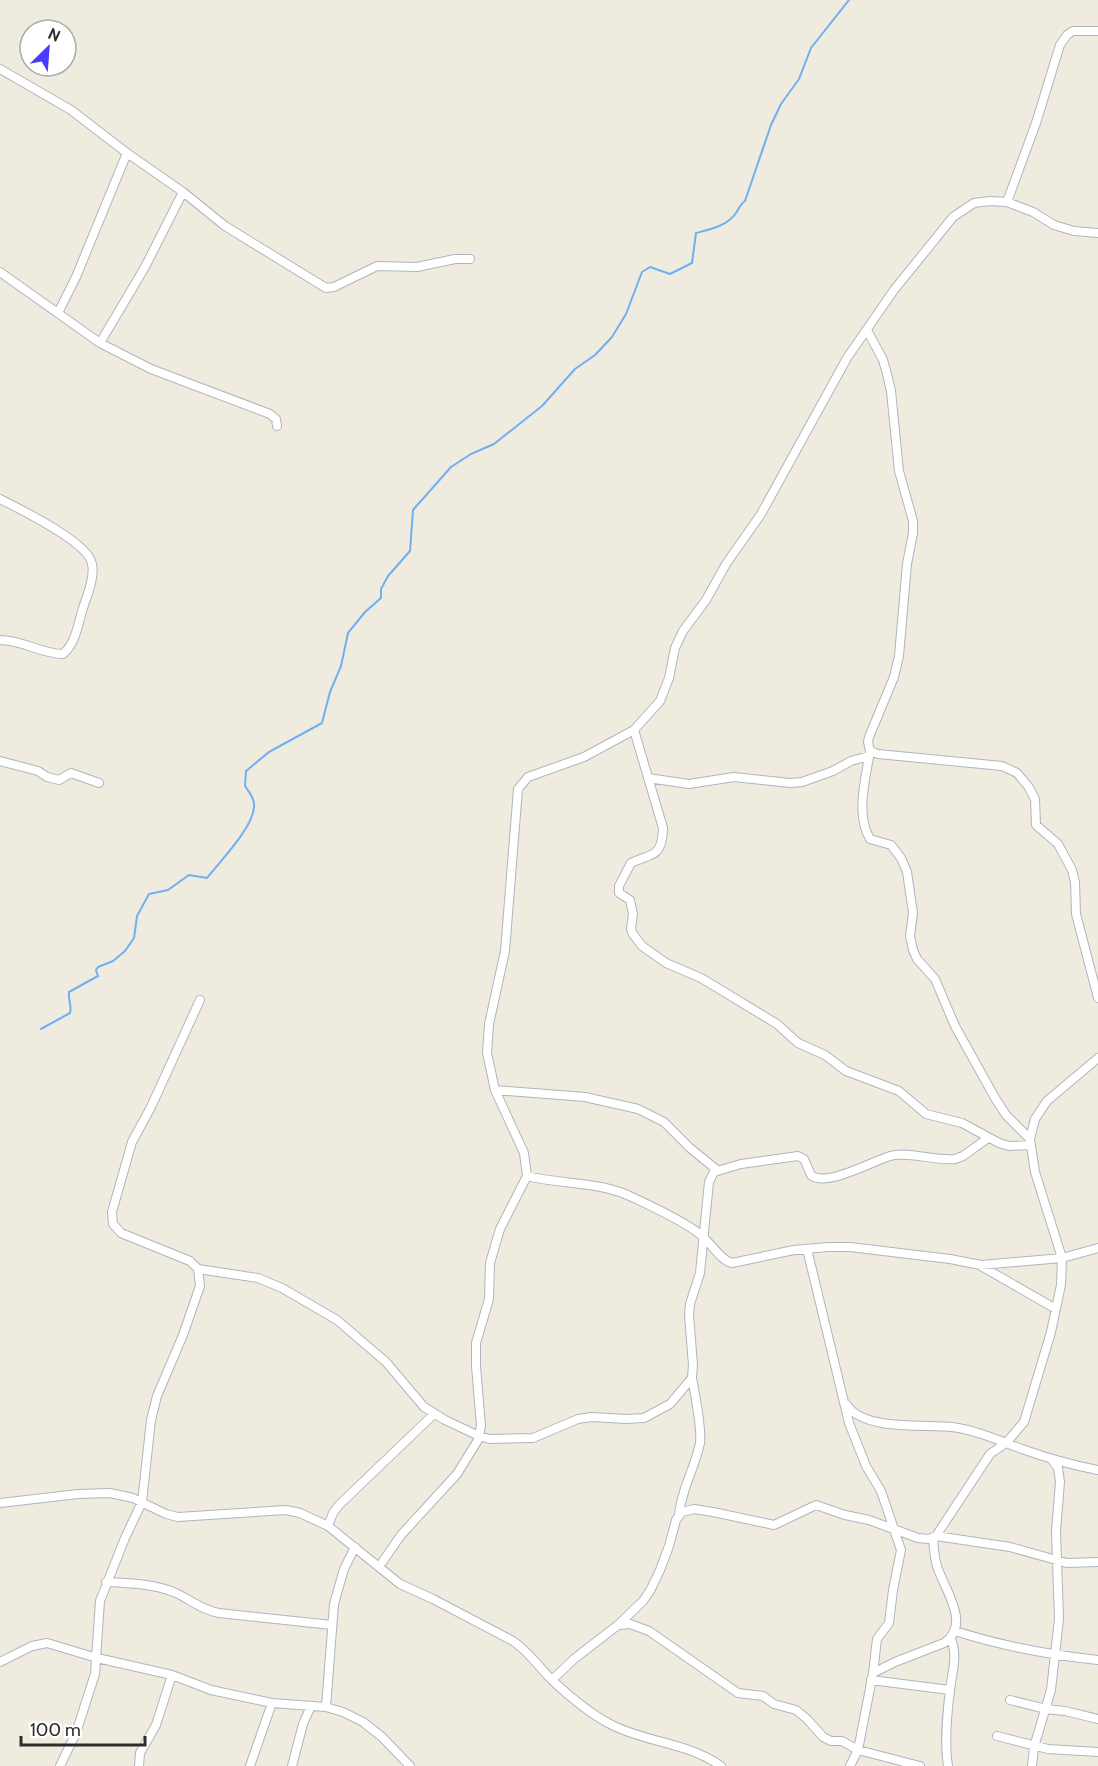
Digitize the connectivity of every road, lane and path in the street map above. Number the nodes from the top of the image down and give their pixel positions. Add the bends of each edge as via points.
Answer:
1 (1098, 31) edge
2 (0, 69) edge
3 (128, 153) junction
4 (183, 192) junction
5 (1007, 202) junction
6 (1098, 233) edge
7 (470, 259) dead end
8 (0, 272) edge
9 (58, 313) junction
10 (867, 330) junction
11 (100, 343) junction
12 (277, 426) dead end
13 (0, 499) edge
14 (0, 640) edge
15 (634, 730) junction
16 (870, 753) junction
17 (0, 761) edge
18 (648, 778) junction
19 (99, 783) dead end
20 (1098, 998) edge
21 (200, 1000) dead end
22 (1098, 1058) edge
23 (495, 1090) junction
24 (988, 1138) junction
25 (1030, 1142) junction
26 (717, 1170) junction
27 (527, 1176) junction
28 (703, 1236) junction
29 (1098, 1248) edge
30 (807, 1249) junction
31 (1062, 1258) junction
32 (981, 1265) junction
33 (198, 1269) junction
34 (1056, 1309) junction
35 (692, 1378) junction
36 (845, 1401) junction
37 (434, 1414) junction
38 (479, 1436) junction
39 (1006, 1443) junction
40 (1052, 1460) junction
41 (1098, 1470) edge
42 (142, 1502) junction
43 (0, 1503) edge
44 (679, 1515) junction
45 (328, 1526) junction
46 (895, 1530) junction
47 (935, 1537) junction
48 (356, 1547) junction
49 (1057, 1561) junction
50 (1098, 1562) edge
51 (379, 1567) junction
52 (106, 1582) junction
53 (618, 1624) junction
54 (332, 1625) junction
55 (953, 1635) junction
56 (1056, 1656) junction
57 (96, 1658) junction
58 (1098, 1660) edge
59 (0, 1662) edge
60 (172, 1675) junction
61 (872, 1676) junction
62 (552, 1680) junction
63 (950, 1689) junction
64 (1010, 1700) dead end
65 (272, 1703) junction
66 (311, 1706) junction
67 (326, 1707) junction
68 (1046, 1709) junction
69 (1098, 1719) edge
70 (997, 1736) dead end
71 (1034, 1747) junction
72 (858, 1750) junction
73 (1098, 1752) edge
74 (60, 1766) edge
75 (139, 1766) edge
76 (250, 1766) edge
77 (292, 1766) edge
78 (410, 1766) edge
79 (719, 1766) edge
80 (850, 1766) edge
81 (920, 1766) edge
82 (948, 1766) edge
83 (1032, 1766) edge

1 - 5 street via 1073,31 1060,45
2 - 3 street via 71,110
3 - 4 street
3 - 9 street
4 - 7 street via 225,226 326,288 377,267 417,267
4 - 11 street
5 - 6 street via 1054,225
5 - 10 street via 974,204 953,217
8 - 9 street
9 - 11 street
10 - 15 street via 847,358 761,514 683,631 660,701
10 - 16 street via 887,374 899,471 913,521 898,656 894,677 869,737
11 - 12 street via 152,369 270,414
13 - 14 street via 85,550 93,567 73,641 63,654
15 - 18 street
15 - 23 street via 585,757 528,777 518,789 505,951 487,1037
16 - 18 street via 802,782 734,777 689,784
16 - 20 street via 990,764 1024,778 1035,799 1036,825 1058,844 1072,870 1076,914
16 - 25 street via 864,831 870,839 895,849 906,868 913,913 910,936 917,959 935,979 955,1026 995,1098
17 - 19 street via 59,780 71,773
18 - 24 street via 661,820 662,839 654,854 631,863 619,886 619,893 630,900 631,929 642,946 777,1024 798,1043 825,1055 846,1071 891,1088 926,1114 962,1123
21 - 33 street via 132,1142 112,1212 113,1224 121,1233 190,1261
22 - 25 street via 1047,1101 1035,1119
23 - 26 street via 585,1097 638,1110 664,1122
23 - 27 street via 524,1153
24 - 25 street via 1009,1146
24 - 26 street via 955,1159 891,1155 857,1171 818,1179 810,1175 804,1159 798,1156
25 - 31 street via 1035,1172
26 - 28 street via 709,1182
27 - 28 street via 611,1188
27 - 38 street via 500,1228 490,1263 489,1299 476,1342
28 - 30 street via 732,1263
28 - 35 street via 700,1273 689,1315
29 - 31 street
30 - 32 street via 850,1247
30 - 36 street
31 - 32 street
31 - 34 street
32 - 34 street
33 - 37 street via 258,1278 337,1320 386,1362 413,1396
33 - 42 street via 200,1286 195,1304 151,1420
34 - 39 street via 1024,1422
35 - 38 street via 670,1404 644,1418 578,1419 533,1438
35 - 44 street via 701,1435
36 - 39 street via 853,1412 868,1419 956,1428
36 - 46 street via 857,1446 881,1491
37 - 38 street
37 - 45 street via 339,1505
38 - 51 street via 458,1474 401,1535
39 - 40 street
39 - 47 street via 990,1454
40 - 41 street
40 - 49 street via 1060,1482
42 - 43 street via 96,1493
42 - 45 street via 178,1517 286,1510
42 - 52 street
44 - 46 street via 694,1509 774,1525 816,1505
44 - 53 street via 651,1588
45 - 48 street
46 - 47 street via 918,1538
46 - 61 street via 900,1557 889,1623 877,1639
47 - 49 street via 1010,1547
47 - 55 street via 937,1567 956,1614
48 - 51 street
48 - 54 street via 338,1586
49 - 50 street
49 - 56 street
51 - 62 street via 400,1584 513,1641
52 - 54 street via 162,1588 219,1613
52 - 57 street via 97,1618
53 - 62 street
53 - 72 street via 648,1631 738,1693 763,1696 774,1704 796,1710 823,1737
54 - 67 street
55 - 56 street
55 - 61 street via 945,1643 895,1662
55 - 63 street
56 - 58 street
56 - 68 street
57 - 59 street via 47,1643
57 - 60 street
57 - 74 street via 89,1695
60 - 65 street
60 - 75 street via 156,1725 140,1753
61 - 63 street
61 - 72 street
62 - 79 street via 609,1724 683,1747
63 - 82 street
64 - 68 street
65 - 66 street
65 - 76 street
66 - 67 street
66 - 77 street
67 - 78 street via 363,1722
68 - 69 street
68 - 71 street
70 - 71 street
71 - 73 street
71 - 83 street
72 - 80 street
72 - 81 street

